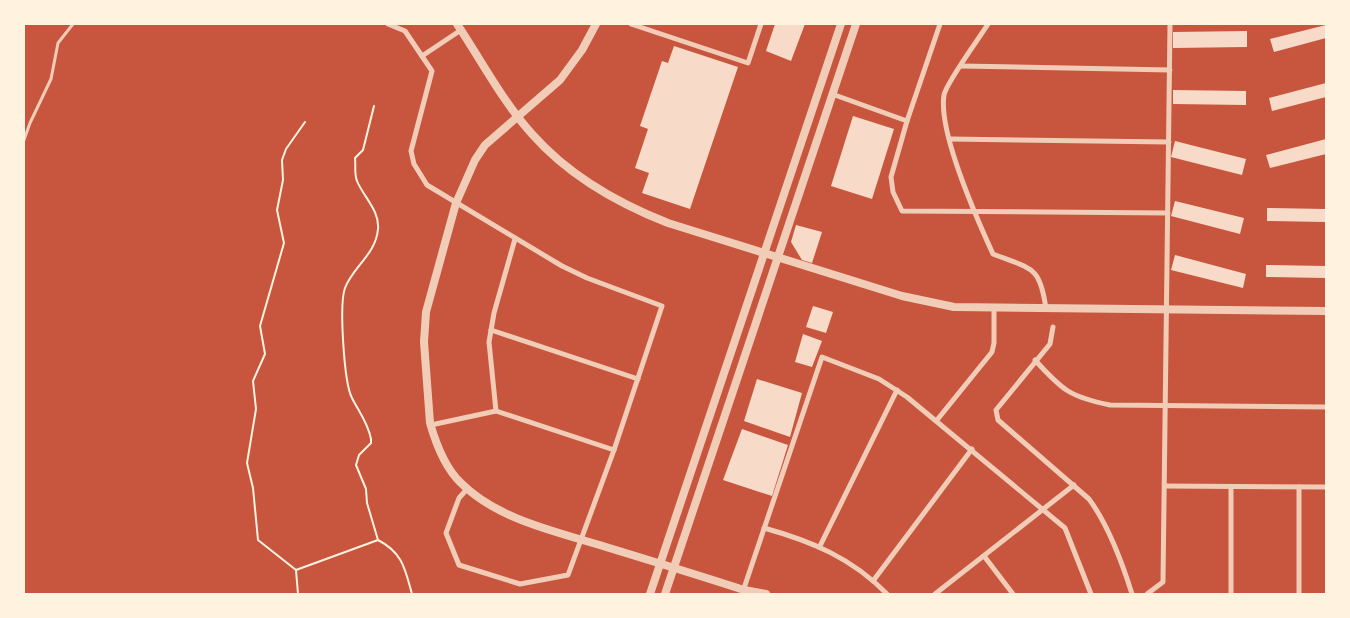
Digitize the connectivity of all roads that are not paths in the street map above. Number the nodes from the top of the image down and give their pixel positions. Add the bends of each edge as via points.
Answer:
1 (73, 24) edge
2 (388, 24) edge
3 (596, 24) edge
4 (631, 24) edge
5 (761, 24) edge
6 (841, 24) edge
7 (856, 24) edge
8 (940, 24) edge
9 (988, 24) edge
10 (1170, 24) edge
11 (459, 27) edge
12 (422, 56) junction
13 (961, 66) junction
14 (1170, 70) junction
15 (832, 94) junction
16 (518, 117) junction
17 (907, 120) junction
18 (950, 139) junction
19 (24, 140) edge
20 (1169, 142) junction
21 (456, 203) junction
22 (973, 211) junction
23 (1168, 213) junction
24 (515, 239) junction
25 (763, 252) junction
26 (778, 257) junction
27 (994, 309) junction
28 (1046, 309) junction
29 (1166, 310) junction
30 (1326, 310) edge
31 (1054, 327) dead end
32 (491, 330) junction
33 (1036, 360) junction
34 (638, 379) junction
35 (897, 390) junction
36 (1165, 405) junction
37 (1326, 408) edge
38 (496, 411) junction
39 (937, 420) junction
40 (431, 426) junction
41 (972, 449) junction
42 (614, 450) junction
43 (1074, 485) junction
44 (1165, 486) junction
45 (1231, 486) junction
46 (1299, 487) junction
47 (1326, 487) edge
48 (468, 488) junction
49 (1044, 509) junction
50 (764, 528) junction
51 (582, 540) junction
52 (820, 546) junction
53 (984, 556) junction
54 (659, 563) junction
55 (674, 568) junction
56 (873, 581) junction
57 (743, 592) edge
58 (650, 594) edge
59 (665, 594) edge
60 (766, 594) edge
61 (887, 594) edge
62 (935, 594) edge
63 (1013, 594) edge
64 (1091, 594) edge
65 (1132, 594) edge
66 (1147, 594) edge
67 (1231, 594) edge
68 (1299, 594) edge

1 - 19 lane via 58,43 51,79
2 - 12 street via 406,31
3 - 16 street via 572,65
4 - 5 street via 748,63
6 - 25 street
7 - 15 street
8 - 17 street
9 - 13 street
10 - 14 street
11 - 12 street
11 - 16 street
12 - 21 street via 432,71 411,151 414,164 427,185
13 - 14 street
13 - 18 street via 944,93 944,113
14 - 20 street
15 - 17 street
15 - 26 street
16 - 21 street via 485,145
16 - 25 street via 557,160 595,188 624,204 668,223
17 - 22 street via 891,177 893,192 902,210
18 - 20 street
18 - 22 street
20 - 23 street
21 - 24 street
21 - 40 street via 426,312 424,342
22 - 23 street
22 - 28 street via 993,254 1031,269 1039,276
23 - 29 street
24 - 32 street
24 - 34 street via 587,278 662,306
25 - 26 street
25 - 54 street
26 - 27 street via 902,296 954,307
26 - 55 street
27 - 28 street
27 - 39 street via 992,352
28 - 29 street
29 - 30 street
29 - 36 street
31 - 33 street via 1050,344
32 - 34 street
32 - 38 street via 489,342
33 - 36 street via 1058,386 1080,398 1110,405
33 - 43 street via 996,410 996,415
34 - 42 street
35 - 39 street
35 - 50 street via 879,379 822,357
35 - 52 street
36 - 37 street
36 - 44 street
38 - 40 street
38 - 42 street
39 - 41 street
40 - 48 street via 453,474
41 - 49 street
41 - 56 street
42 - 51 street
43 - 49 street
43 - 65 street via 1098,512
44 - 45 street
44 - 66 street via 1163,582
45 - 46 street
45 - 67 street
46 - 47 street
46 - 68 street
48 - 51 street via 508,514
48 - 51 street via 459,498 446,533 459,565 520,584 568,575
49 - 53 street
49 - 64 street via 1065,528
50 - 52 street
50 - 57 street
51 - 54 street
52 - 56 street via 854,565
53 - 62 street
53 - 63 street
54 - 55 street
54 - 58 street
55 - 57 street
55 - 59 street
56 - 61 street
57 - 60 street

